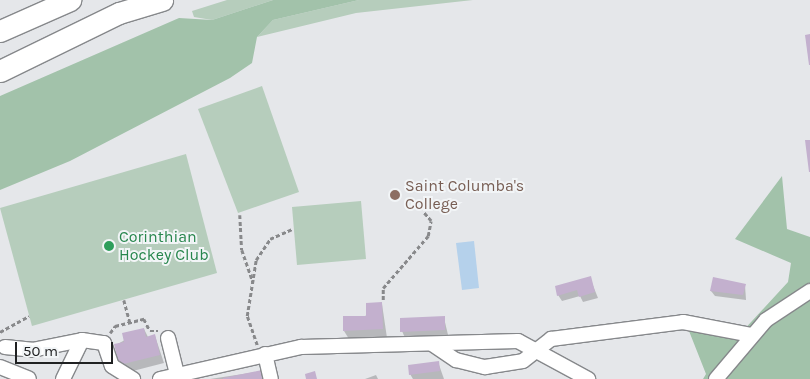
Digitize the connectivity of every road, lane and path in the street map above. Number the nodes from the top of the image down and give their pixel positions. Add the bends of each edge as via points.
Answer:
1 (70, 0) edge
2 (162, 0) edge
3 (0, 31) edge
4 (0, 71) edge
5 (424, 213) dead end
6 (240, 215) dead end
7 (292, 229) dead end
8 (253, 284) junction
9 (810, 291) edge
10 (124, 300) dead end
11 (384, 300) dead end
12 (29, 316) dead end
13 (130, 322) junction
14 (0, 332) edge
15 (751, 335) junction
16 (168, 338) joint
17 (82, 340) junction
18 (104, 343) junction
19 (432, 344) junction
20 (5, 347) dead end
21 (535, 352) junction
22 (263, 354) junction
23 (0, 367) edge
24 (482, 373) edge
25 (177, 374) junction
26 (29, 379) edge
27 (63, 379) edge
28 (133, 379) edge
29 (160, 379) edge
30 (271, 379) edge
31 (588, 379) edge
32 (716, 379) edge

1 - 3 highway
2 - 4 highway via 119,13
5 - 11 path via 431,221 424,244 383,288
6 - 8 path via 242,250
7 - 8 path via 275,236 262,248
8 - 22 path via 247,316
9 - 15 lane via 787,304
10 - 13 path
12 - 14 path
13 - 16 path via 148,320 150,331
13 - 18 path via 113,328
15 - 21 lane via 683,322 551,339
15 - 32 lane
16 - 25 lane
17 - 18 lane
17 - 20 lane via 32,350
17 - 27 lane
18 - 28 lane via 112,366
19 - 21 lane via 518,341
19 - 22 lane via 340,344
19 - 24 lane
21 - 24 lane via 523,361
21 - 31 lane
22 - 25 lane
22 - 30 lane
23 - 26 lane
25 - 29 lane

